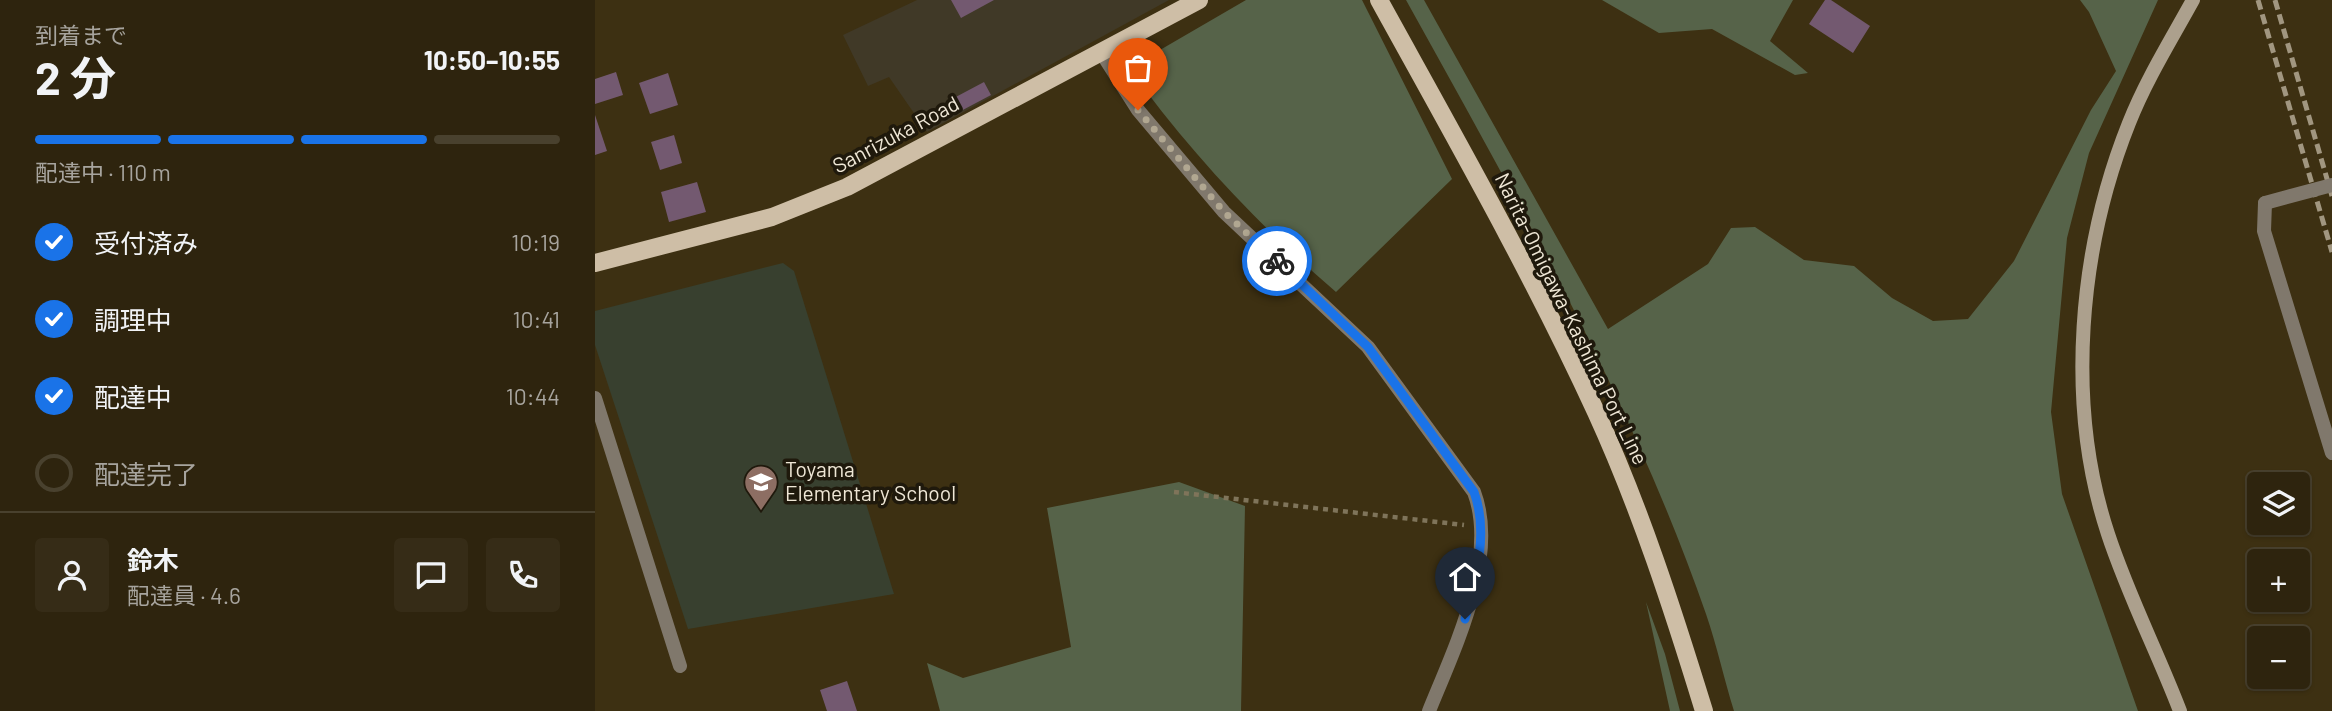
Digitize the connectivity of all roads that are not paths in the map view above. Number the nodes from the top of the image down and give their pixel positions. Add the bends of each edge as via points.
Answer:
1 (1199, 0) edge
2 (1379, 0) edge
3 (2193, 0) edge
4 (1101, 52) junction
5 (2332, 185) edge
6 (595, 262) edge
7 (595, 398) edge
8 (2332, 453) edge
9 (680, 666) dead end
10 (1429, 711) edge
11 (1704, 711) edge
12 (2180, 711) edge

1 - 4 main road, Sanrizuka Road
2 - 11 main road, Narita-Omigawa-Kashima Port Line via 1487,197 1596,414 1648,542
3 - 12 street via 2129,122 2105,196 2089,264 2083,349 2086,418 2106,531
4 - 6 main road, Sanrizuka Road via 811,202 772,217
4 - 10 street via 1138,110 1188,173 1368,347 1474,492 1482,533 1468,609
5 - 8 street, bridge via 2265,203 2264,231
7 - 9 street

